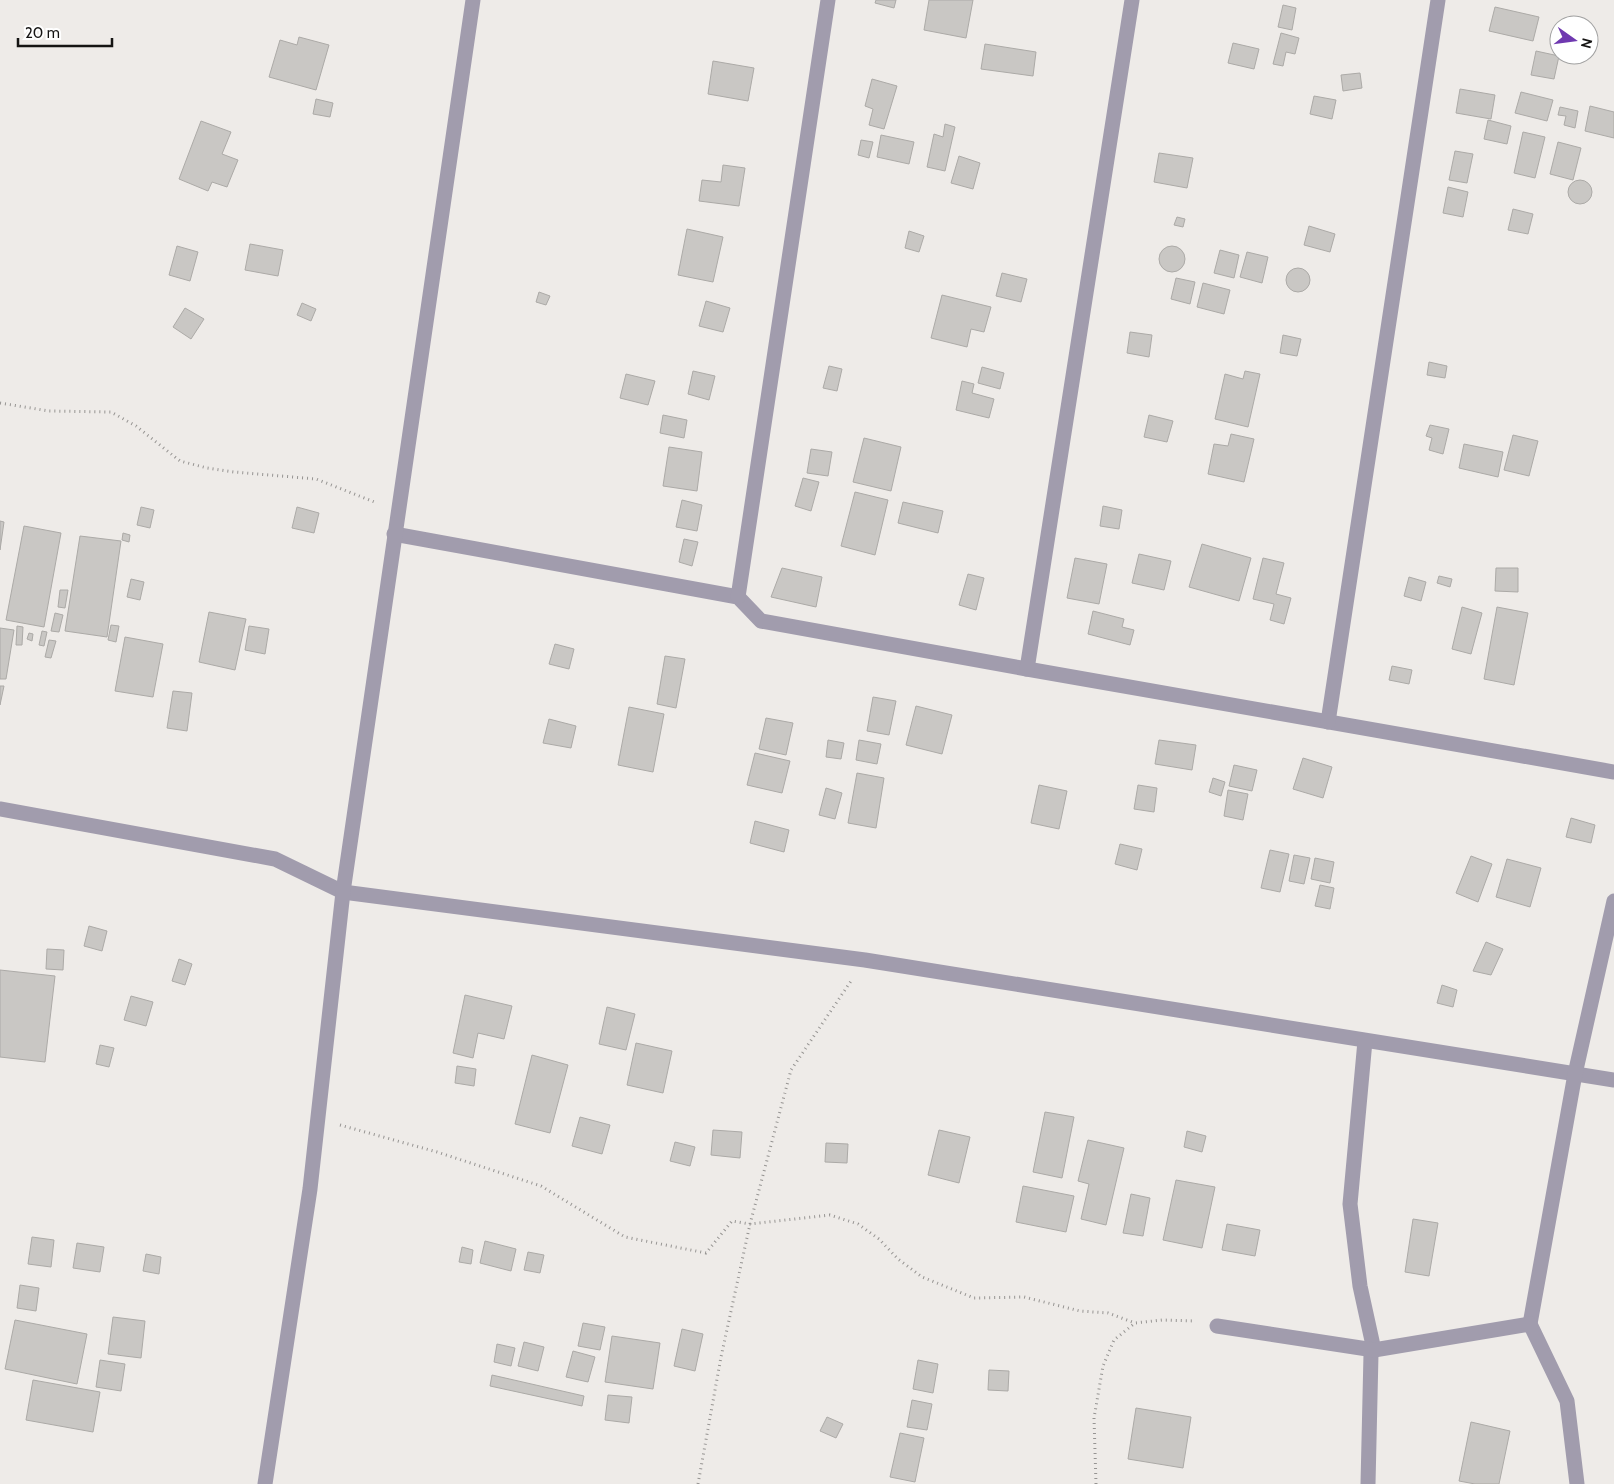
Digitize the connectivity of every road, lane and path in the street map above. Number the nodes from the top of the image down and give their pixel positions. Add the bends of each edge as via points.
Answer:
1 (473, 0) edge
2 (828, 0) edge
3 (1132, 0) edge
4 (1438, 0) edge
5 (0, 403) edge
6 (399, 511) junction
7 (394, 534) junction
8 (738, 597) junction
9 (1027, 669) junction
10 (1328, 722) junction
11 (1614, 772) edge
12 (0, 809) edge
13 (343, 892) junction
14 (1614, 901) edge
15 (865, 960) junction
16 (1366, 1041) junction
17 (1575, 1074) junction
18 (1614, 1080) edge
19 (318, 1118) junction
20 (750, 1224) junction
21 (1135, 1323) junction
22 (1530, 1324) junction
23 (1217, 1326) joint
24 (1374, 1350) junction
25 (265, 1484) edge
26 (698, 1484) edge
27 (1096, 1484) edge
28 (1368, 1484) edge
29 (1577, 1484) edge

1 - 6 street
2 - 8 street
3 - 9 street
4 - 10 street
5 - 6 path via 49,411 111,412 136,426 180,461 234,472 316,479
6 - 7 street
7 - 8 street
7 - 13 street
8 - 9 street via 761,621
9 - 10 street
10 - 11 street
12 - 13 street via 275,859
13 - 15 street
13 - 19 street
14 - 17 street
15 - 16 street
15 - 20 path via 791,1070
16 - 17 street
16 - 24 street via 1350,1204 1360,1286
17 - 18 street
17 - 22 street
19 - 20 path via 541,1186 625,1237 706,1253 732,1221
19 - 25 street
20 - 21 path via 830,1215 858,1224 922,1277 974,1298 1024,1296 1080,1310 1108,1313
20 - 26 path
21 - 23 path via 1191,1320
21 - 27 path via 1114,1340 1103,1366 1094,1418
22 - 24 street
22 - 29 street via 1568,1401
23 - 24 street
24 - 28 street via 1371,1354

